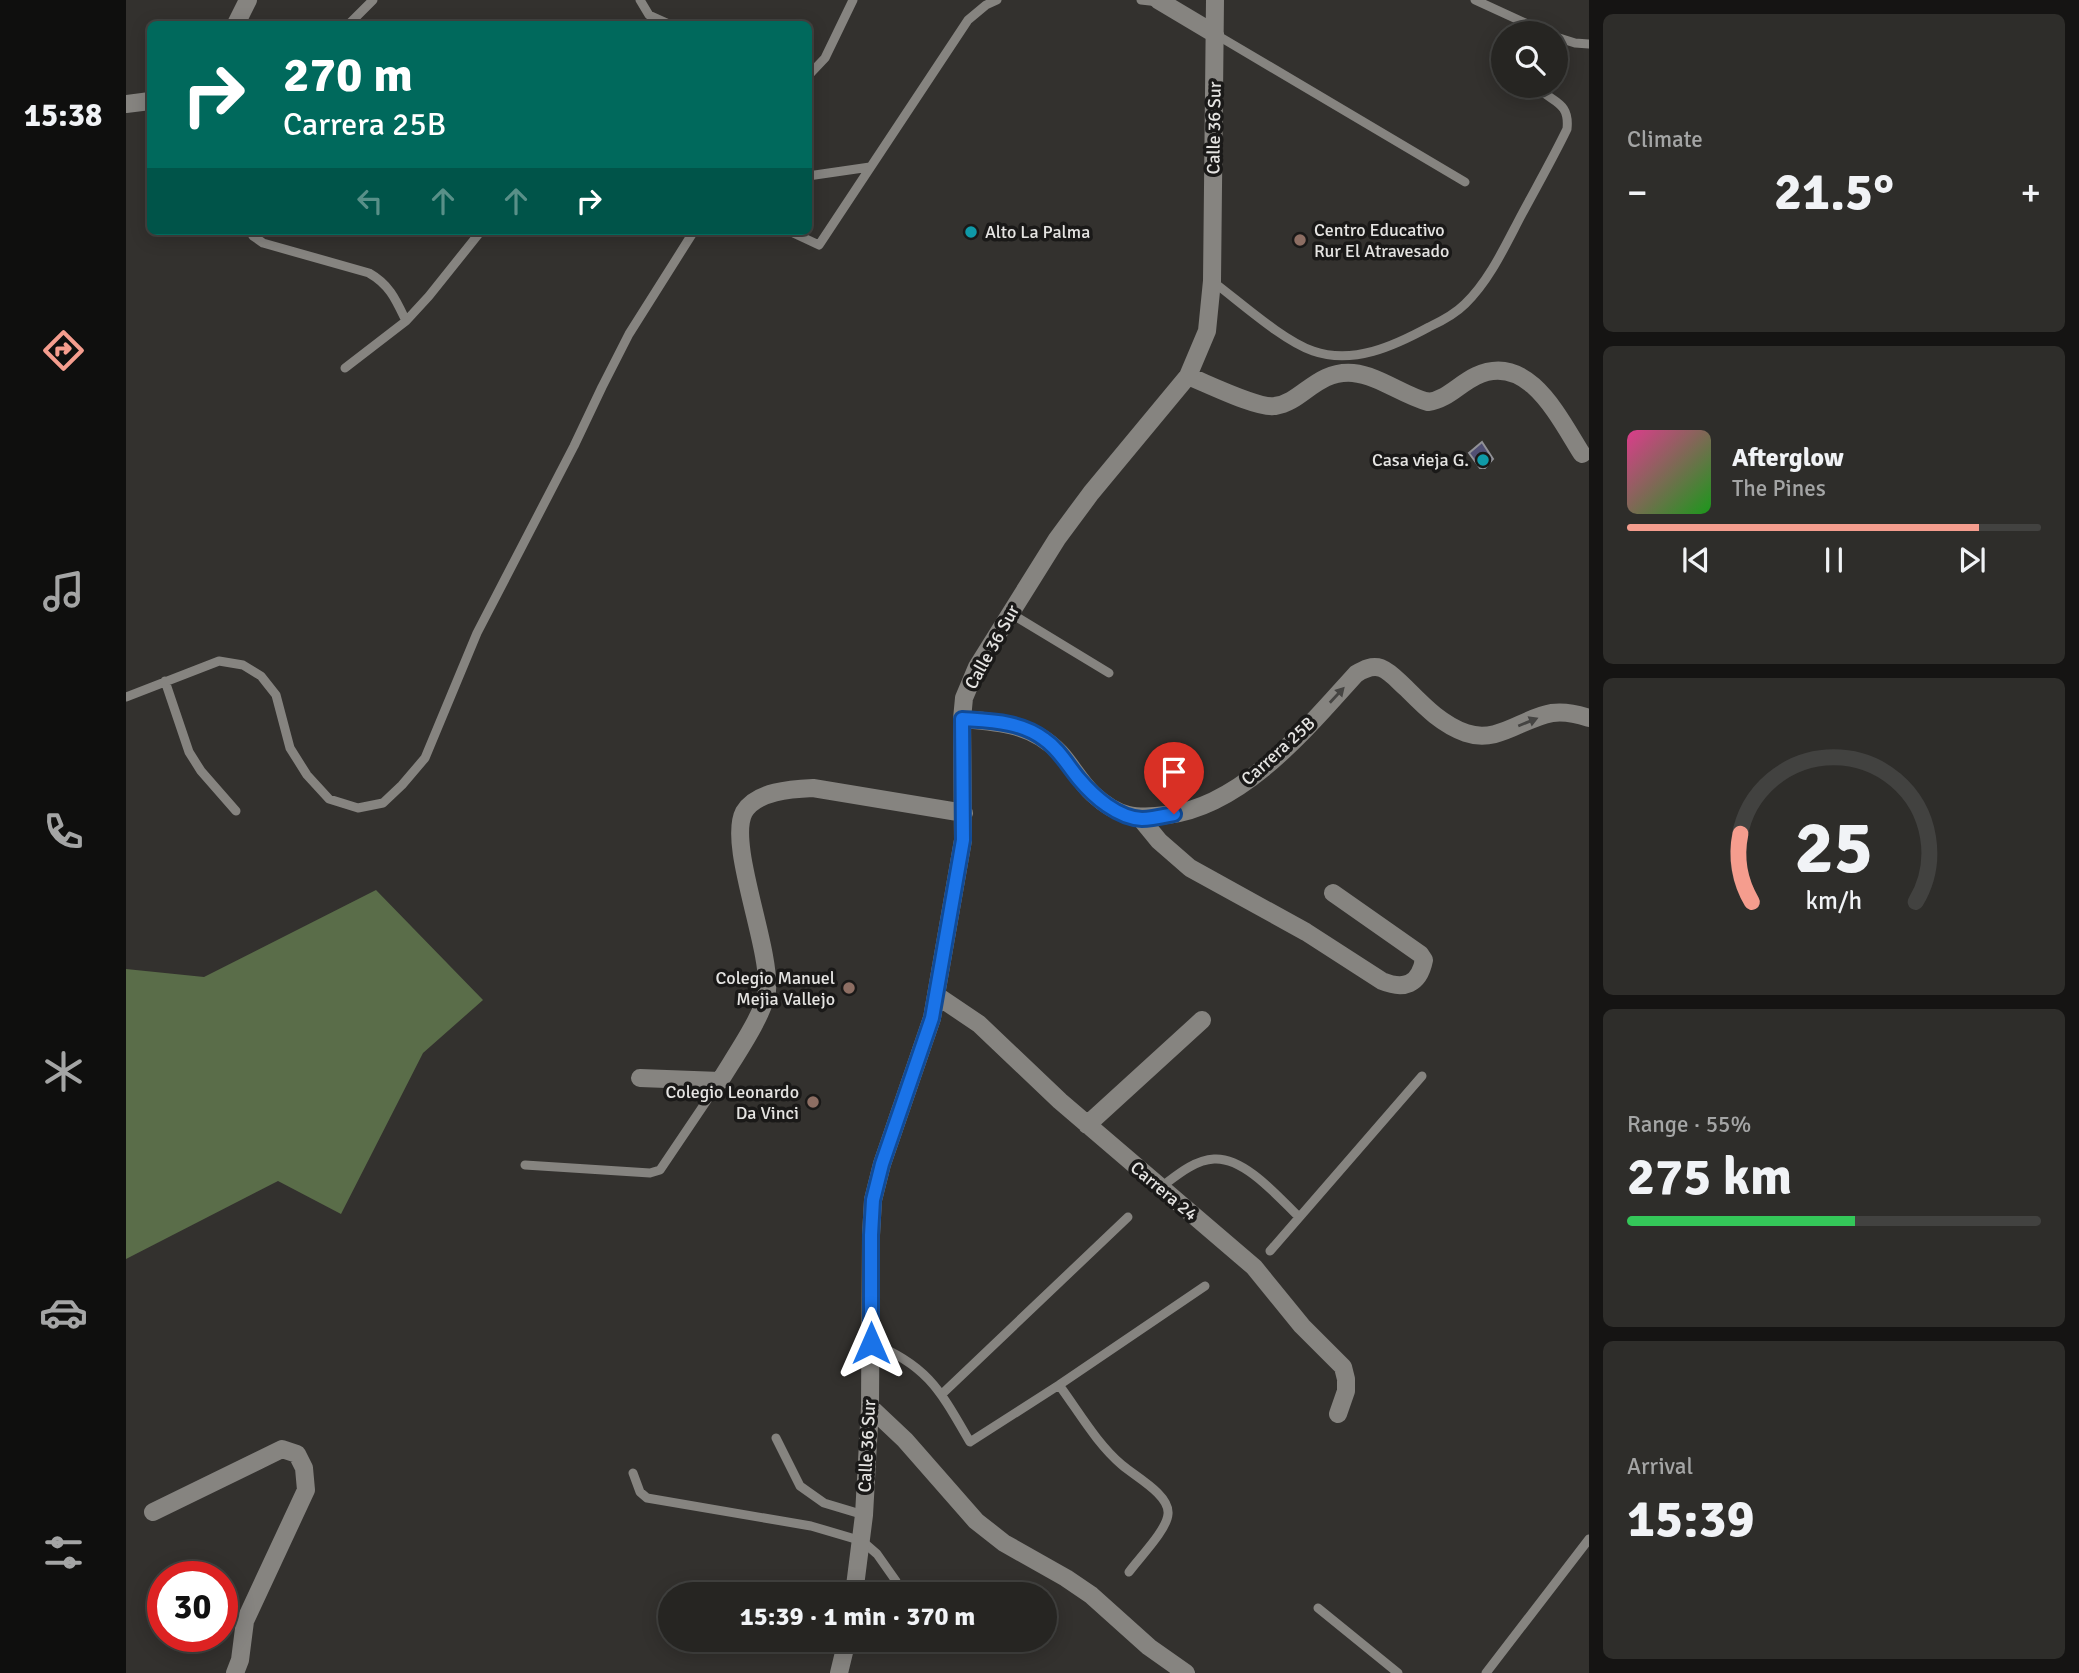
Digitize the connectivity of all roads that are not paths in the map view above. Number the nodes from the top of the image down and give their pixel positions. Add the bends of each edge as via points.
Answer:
1 (248, 0) edge
2 (373, 0) edge
3 (640, 0) edge
4 (853, 0) edge
5 (997, 0) edge
6 (1215, 0) edge
7 (1475, 0) edge
8 (1153, 1) edge
9 (238, 21) edge
10 (352, 21) edge
11 (662, 21) edge
12 (1520, 21) edge
13 (1215, 34) junction
14 (1568, 41) edge
15 (1589, 44) edge
16 (812, 72) edge
17 (1551, 98) edge
18 (147, 102) edge
19 (126, 104) edge
20 (870, 167) junction
21 (812, 175) edge
22 (1465, 183) dead end
23 (252, 235) edge
24 (478, 235) edge
25 (691, 235) edge
26 (798, 235) edge
27 (1212, 281) junction
28 (406, 321) junction
29 (345, 368) dead end
30 (1188, 376) junction
31 (1582, 454) dead end
32 (1010, 613) junction
33 (1110, 673) dead end
34 (165, 681) junction
35 (126, 697) edge
36 (1589, 718) edge
37 (962, 719) junction
38 (236, 811) dead end
39 (964, 813) junction
40 (1141, 819) junction
41 (1333, 893) dead end
42 (936, 995) junction
43 (1202, 1020) dead end
44 (1422, 1076) dead end
45 (640, 1078) dead end
46 (720, 1081) junction
47 (1087, 1125) junction
48 (525, 1165) dead end
49 (1159, 1188) junction
50 (1128, 1217) dead end
51 (1299, 1217) junction
52 (1270, 1251) dead end
53 (1205, 1286) dead end
54 (871, 1343) junction
55 (1059, 1385) junction
56 (942, 1394) junction
57 (870, 1407) junction
58 (1338, 1414) dead end
59 (776, 1438) dead end
60 (633, 1473) dead end
61 (153, 1511) dead end
62 (864, 1515) junction
63 (1589, 1539) edge
64 (862, 1541) junction
65 (1129, 1572) dead end
66 (896, 1581) dead end
67 (856, 1582) edge
68 (1318, 1608) dead end
69 (844, 1652) edge
70 (235, 1673) edge
71 (839, 1673) edge
72 (1186, 1673) edge
73 (1398, 1673) edge
74 (1486, 1673) edge

1 - 9 street
2 - 10 lane
3 - 11 lane via 649,15
4 - 16 lane via 825,58
5 - 20 lane via 968,20
6 - 13 street, Calle 36 Sur
7 - 12 lane
8 - 13 street
13 - 22 lane
13 - 27 street, Calle 36 Sur
14 - 15 lane
17 - 27 lane via 1565,109 1567,129 1490,271 1464,306 1446,318 1368,354 1316,352 1299,345
18 - 19 street
20 - 21 lane
20 - 26 lane via 819,245
23 - 28 lane via 263,243 382,280
24 - 28 lane
25 - 34 lane via 629,334 477,633 425,758 383,803 358,808 329,799 290,748 276,695 261,676 243,665 219,661
27 - 30 street, Calle 36 Sur via 1207,331
28 - 29 lane
30 - 31 street via 1274,406 1336,374 1367,376 1429,402 1490,370 1512,372 1546,399
30 - 32 street, Calle 36 Sur via 1091,493
32 - 33 lane
32 - 37 street, Calle 36 Sur via 968,684
34 - 35 lane
34 - 38 lane via 189,752
40 -> 36 street, Carrera 25B via 1204,806 1235,789 1367,668 1379,667 1391,674 1428,710 1469,734 1507,732 1553,713
37 - 39 street, Calle 36 Sur
37 - 40 street via 1003,722 1045,739 1094,796 1119,813
39 - 42 street, Calle 36 Sur
39 - 46 street via 813,788 774,794 745,811 740,838 766,964 767,993
40 - 41 street via 1190,868 1306,932 1382,981 1405,986 1415,980 1424,960 1420,954
42 - 47 street, Carrera 24 via 979,1024
42 - 54 street, Calle 36 Sur via 873,1200
43 - 47 street
44 - 51 lane
45 - 46 street
46 - 48 lane via 660,1170
47 - 49 street, Carrera 24
49 - 51 lane via 1188,1168 1214,1159 1232,1162 1248,1170
49 - 58 street, Carrera 24 via 1254,1267 1343,1367 1346,1391
50 - 56 lane
51 - 52 lane
53 - 55 lane
54 - 56 lane via 919,1368
54 - 57 street, Calle 36 Sur
55 - 56 lane via 970,1442
55 - 65 lane via 1120,1464 1166,1500 1165,1525
57 - 62 street, Calle 36 Sur
57 - 72 street via 976,1521 1091,1595
59 - 62 lane via 800,1486 824,1503
60 - 64 lane via 647,1498 811,1526
61 - 70 street via 282,1449 297,1454 306,1490 245,1621
62 - 64 street, Calle 36 Sur
63 - 74 lane
64 - 66 lane via 877,1553
64 - 67 street, Calle 36 Sur
68 - 73 lane
69 - 71 street

